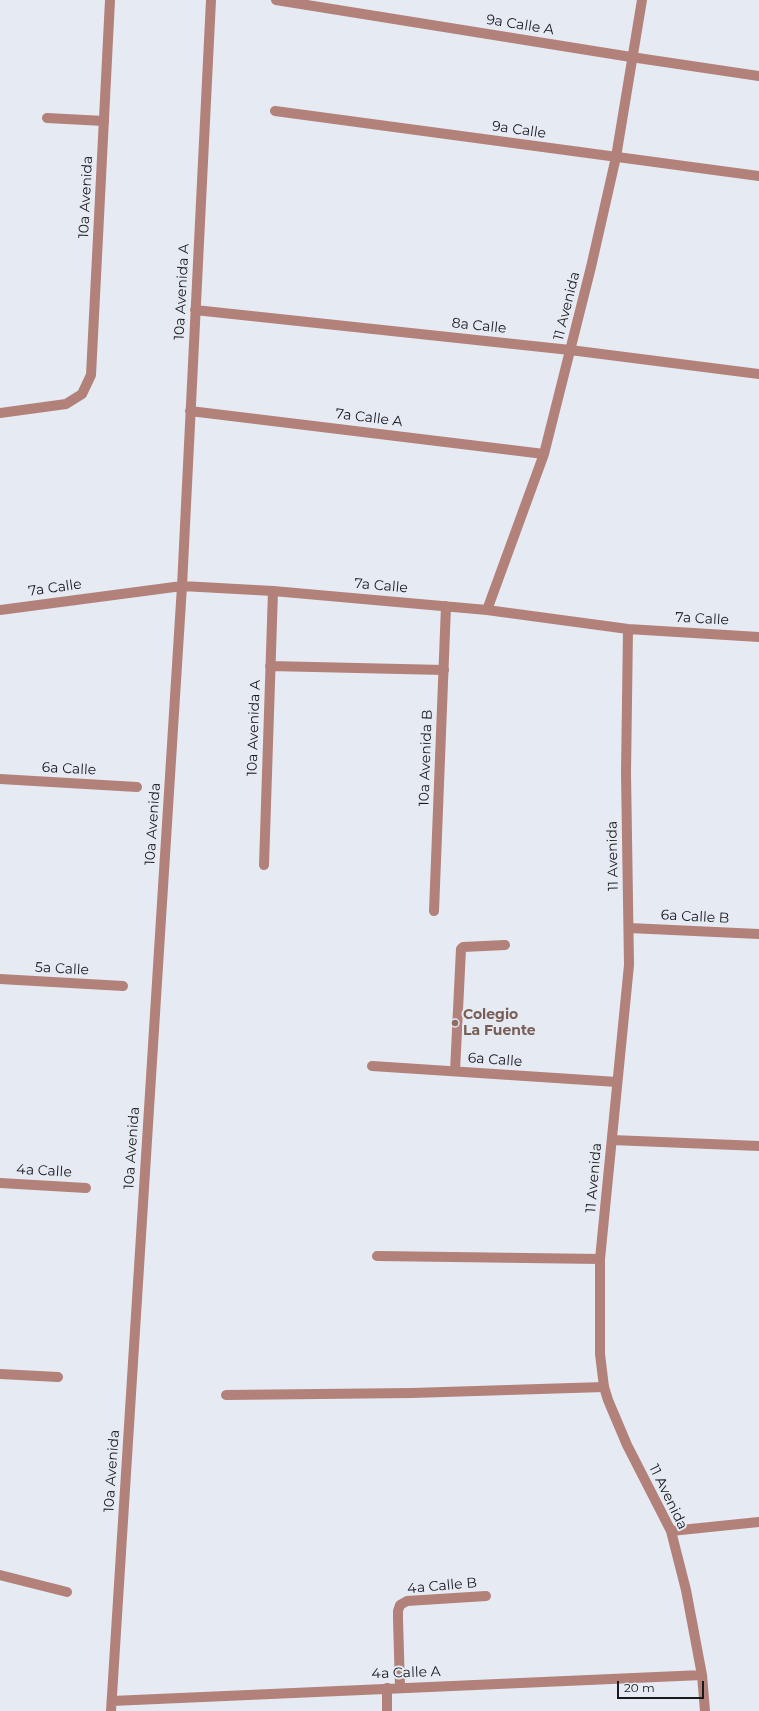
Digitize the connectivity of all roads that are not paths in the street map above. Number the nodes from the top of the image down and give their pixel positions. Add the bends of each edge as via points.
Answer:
1 (110, 0) edge
2 (211, 0) edge
3 (276, 0) edge
4 (642, 0) edge
5 (632, 57) junction
6 (759, 76) edge
7 (276, 111) dead end
8 (47, 118) dead end
9 (104, 121) junction
10 (616, 156) junction
11 (759, 176) edge
12 (195, 310) junction
13 (570, 350) junction
14 (759, 374) edge
15 (190, 411) junction
16 (0, 412) edge
17 (544, 454) junction
18 (182, 586) junction
19 (273, 591) junction
20 (446, 606) junction
21 (0, 610) edge
22 (487, 610) junction
23 (628, 629) junction
24 (759, 637) edge
25 (270, 666) junction
26 (444, 670) junction
27 (0, 779) edge
28 (137, 787) dead end
29 (264, 865) dead end
30 (434, 911) dead end
31 (629, 928) junction
32 (759, 934) edge
33 (505, 945) dead end
34 (0, 979) edge
35 (123, 986) dead end
36 (372, 1066) dead end
37 (455, 1071) junction
38 (617, 1082) junction
39 (612, 1140) junction
40 (759, 1146) edge
41 (0, 1183) edge
42 (86, 1188) dead end
43 (377, 1256) dead end
44 (600, 1259) junction
45 (0, 1374) edge
46 (58, 1377) dead end
47 (604, 1387) junction
48 (226, 1395) dead end
49 (759, 1522) edge
50 (671, 1531) junction
51 (0, 1575) edge
52 (67, 1592) dead end
53 (486, 1596) dead end
54 (702, 1675) junction
55 (400, 1687) junction
56 (387, 1688) junction
57 (111, 1706) edge
58 (387, 1711) edge
59 (705, 1711) edge

1 - 9 street, 10a Avenida
2 - 12 street, 10a Avenida A
3 - 5 street, 9a Calle A
4 - 5 street, 11 Avenida
5 - 6 street, 9a Calle A
5 - 10 street, 11 Avenida
7 - 10 street, 9a Calle
8 - 9 street
9 - 16 street, 10a Avenida via 91,375 82,394 66,404
10 - 11 street, 9a Calle
10 - 13 street, 11 Avenida
12 - 13 street, 8a Calle
12 - 15 street, 10a Avenida A
13 - 14 street, 8a Calle
13 - 17 street, 11 Avenida
15 - 17 street, 7a Calle A
15 - 18 street, 10a Avenida A
17 - 22 street, 11 Avenida
18 - 19 street, 7a Calle
18 - 21 street, 7a Calle
18 - 57 street, 10a Avenida
19 - 20 street, 7a Calle
19 - 25 street, 10a Avenida A
20 - 22 street, 7a Calle
20 - 26 street, 10a Avenida B
22 - 23 street, 7a Calle
23 - 24 street, 7a Calle
23 - 31 street, 11 Avenida via 626,773
25 - 26 street
25 - 29 street, 10a Avenida A
26 - 30 street, 10a Avenida B
27 - 28 street, 6a Calle
31 - 32 street, 6a Calle B
31 - 38 street, 11 Avenida via 629,965
33 - 37 street via 460,949
34 - 35 street, 5a Calle
36 - 37 street, 6a Calle
37 - 38 street, 6a Calle
38 - 39 street, 11 Avenida
39 - 40 street
39 - 44 street, 11 Avenida
41 - 42 street, 4a Calle
43 - 44 street
44 - 47 street, 11 Avenida via 600,1354
45 - 46 street
47 - 48 street
47 - 50 street, 11 Avenida via 627,1445
49 - 50 street
50 - 54 street, 11 Avenida via 686,1590
51 - 52 street
53 - 55 street, 4a Calle B via 407,1601 400,1605
54 - 55 street, 4a Calle A
54 - 59 street, 11 Avenida
55 - 56 street, 4a Calle A
56 - 57 street, 4a Calle A
56 - 58 street

